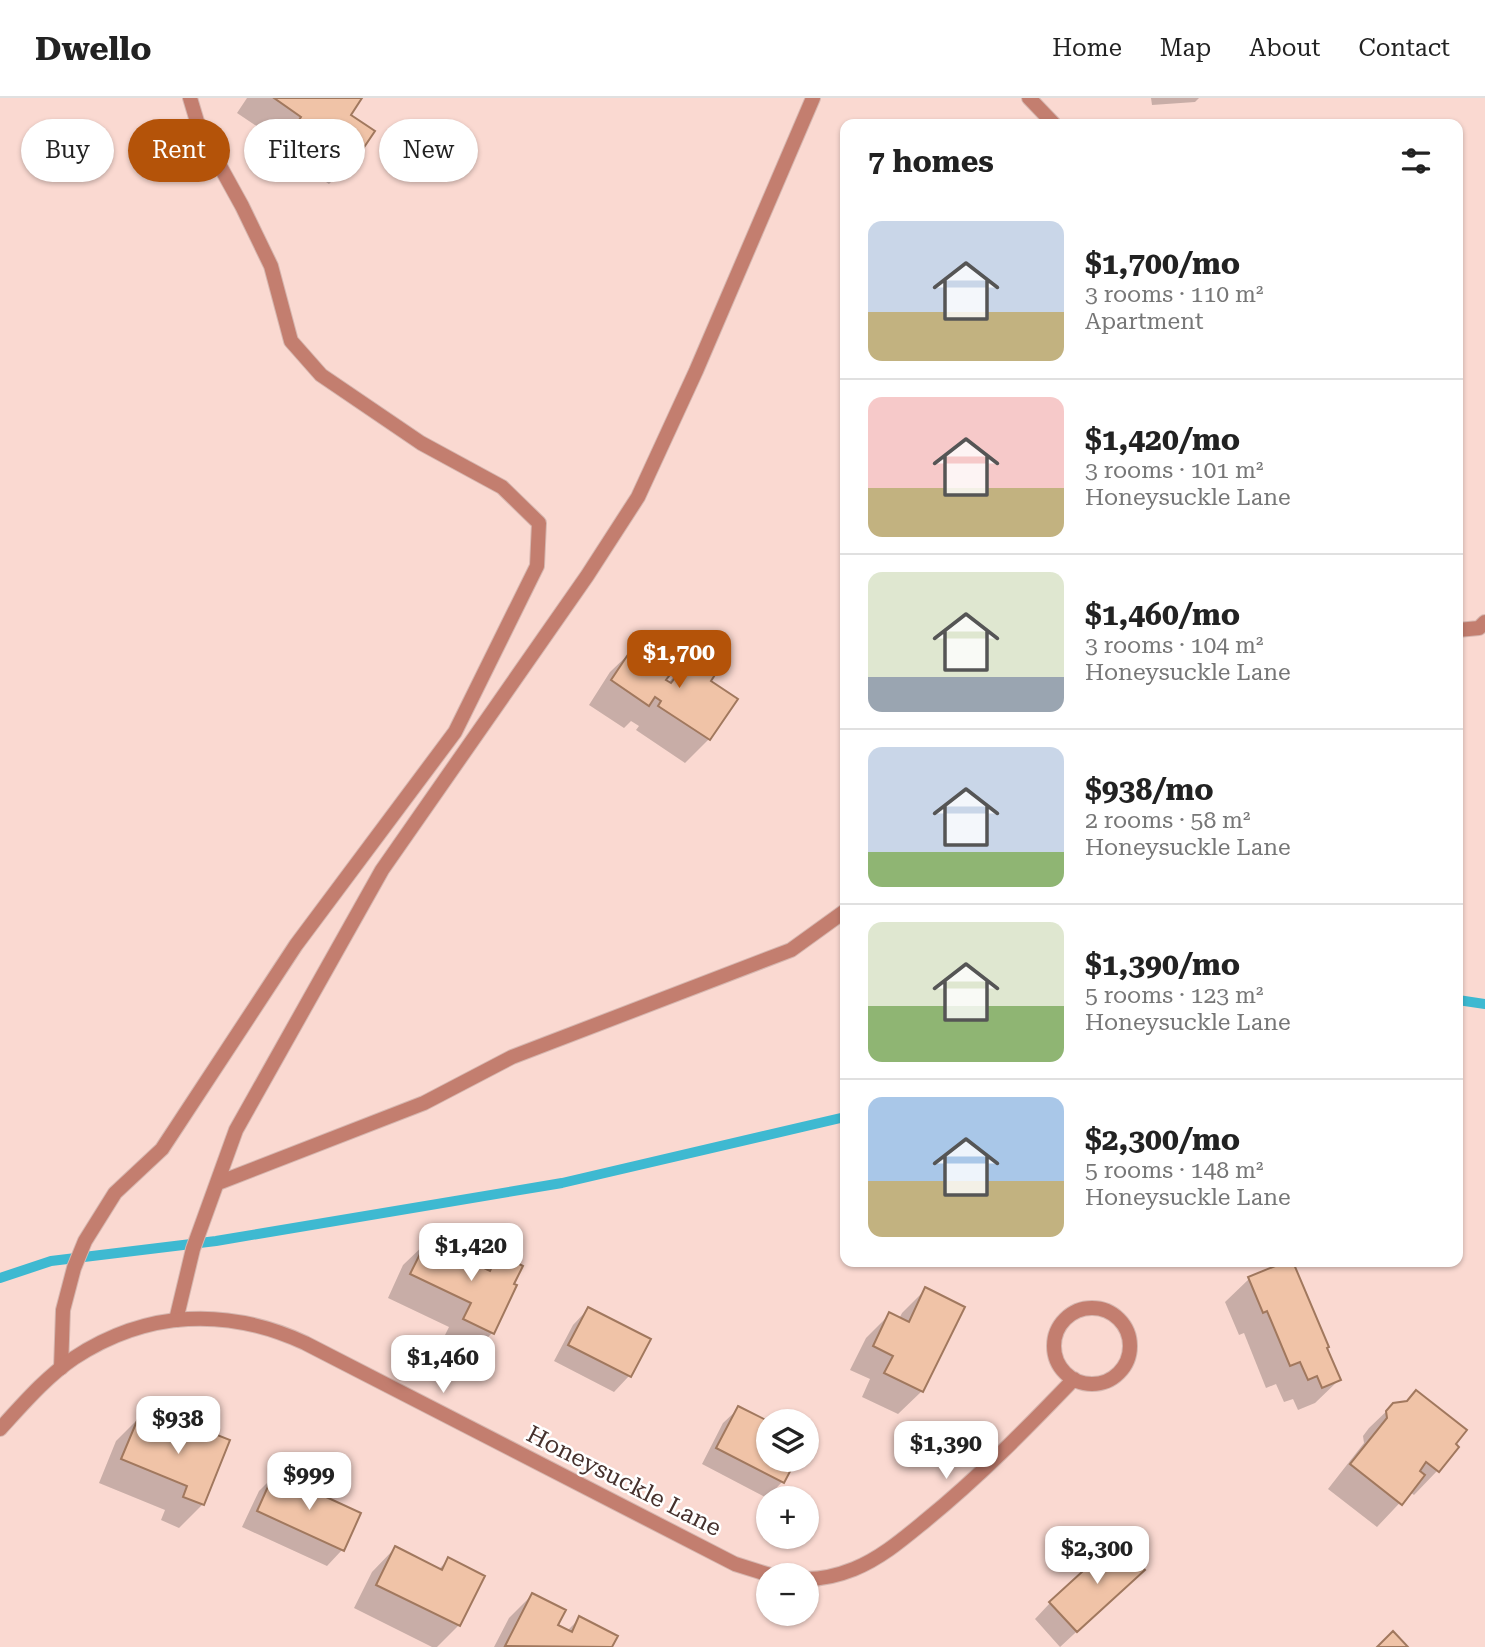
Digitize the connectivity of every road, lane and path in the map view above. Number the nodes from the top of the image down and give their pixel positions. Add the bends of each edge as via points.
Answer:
1 (190, 98) edge
2 (813, 98) edge
3 (1029, 98) edge
4 (1049, 119) edge
5 (1483, 627) edge
6 (1463, 629) edge
7 (840, 915) edge
8 (218, 1183) junction
9 (176, 1320) junction
10 (61, 1368) junction
11 (1074, 1379) junction
12 (0, 1429) edge
13 (756, 1571) edge
14 (819, 1578) edge

1 - 10 street via 199,128 271,266 291,341 321,375 421,443 502,487 540,523 537,566 454,732 296,945 162,1149 115,1193 85,1241 63,1310
2 - 8 street via 638,497 382,870 236,1130
3 - 4 street
5 - 6 street
7 - 8 street via 791,950 512,1057 424,1103
8 - 9 street via 193,1249
9 - 10 street, Honeysuckle Lane via 108,1340
9 - 13 street, Honeysuckle Lane via 221,1318 278,1331 735,1564
10 - 12 street, Honeysuckle Lane
11 - 11 street via 1086,1383 1110,1380 1127,1362 1130,1350 1125,1326 1106,1310 1084,1309 1064,1320 1058,1330 1058,1363
11 - 14 street via 998,1458 887,1551 854,1569

